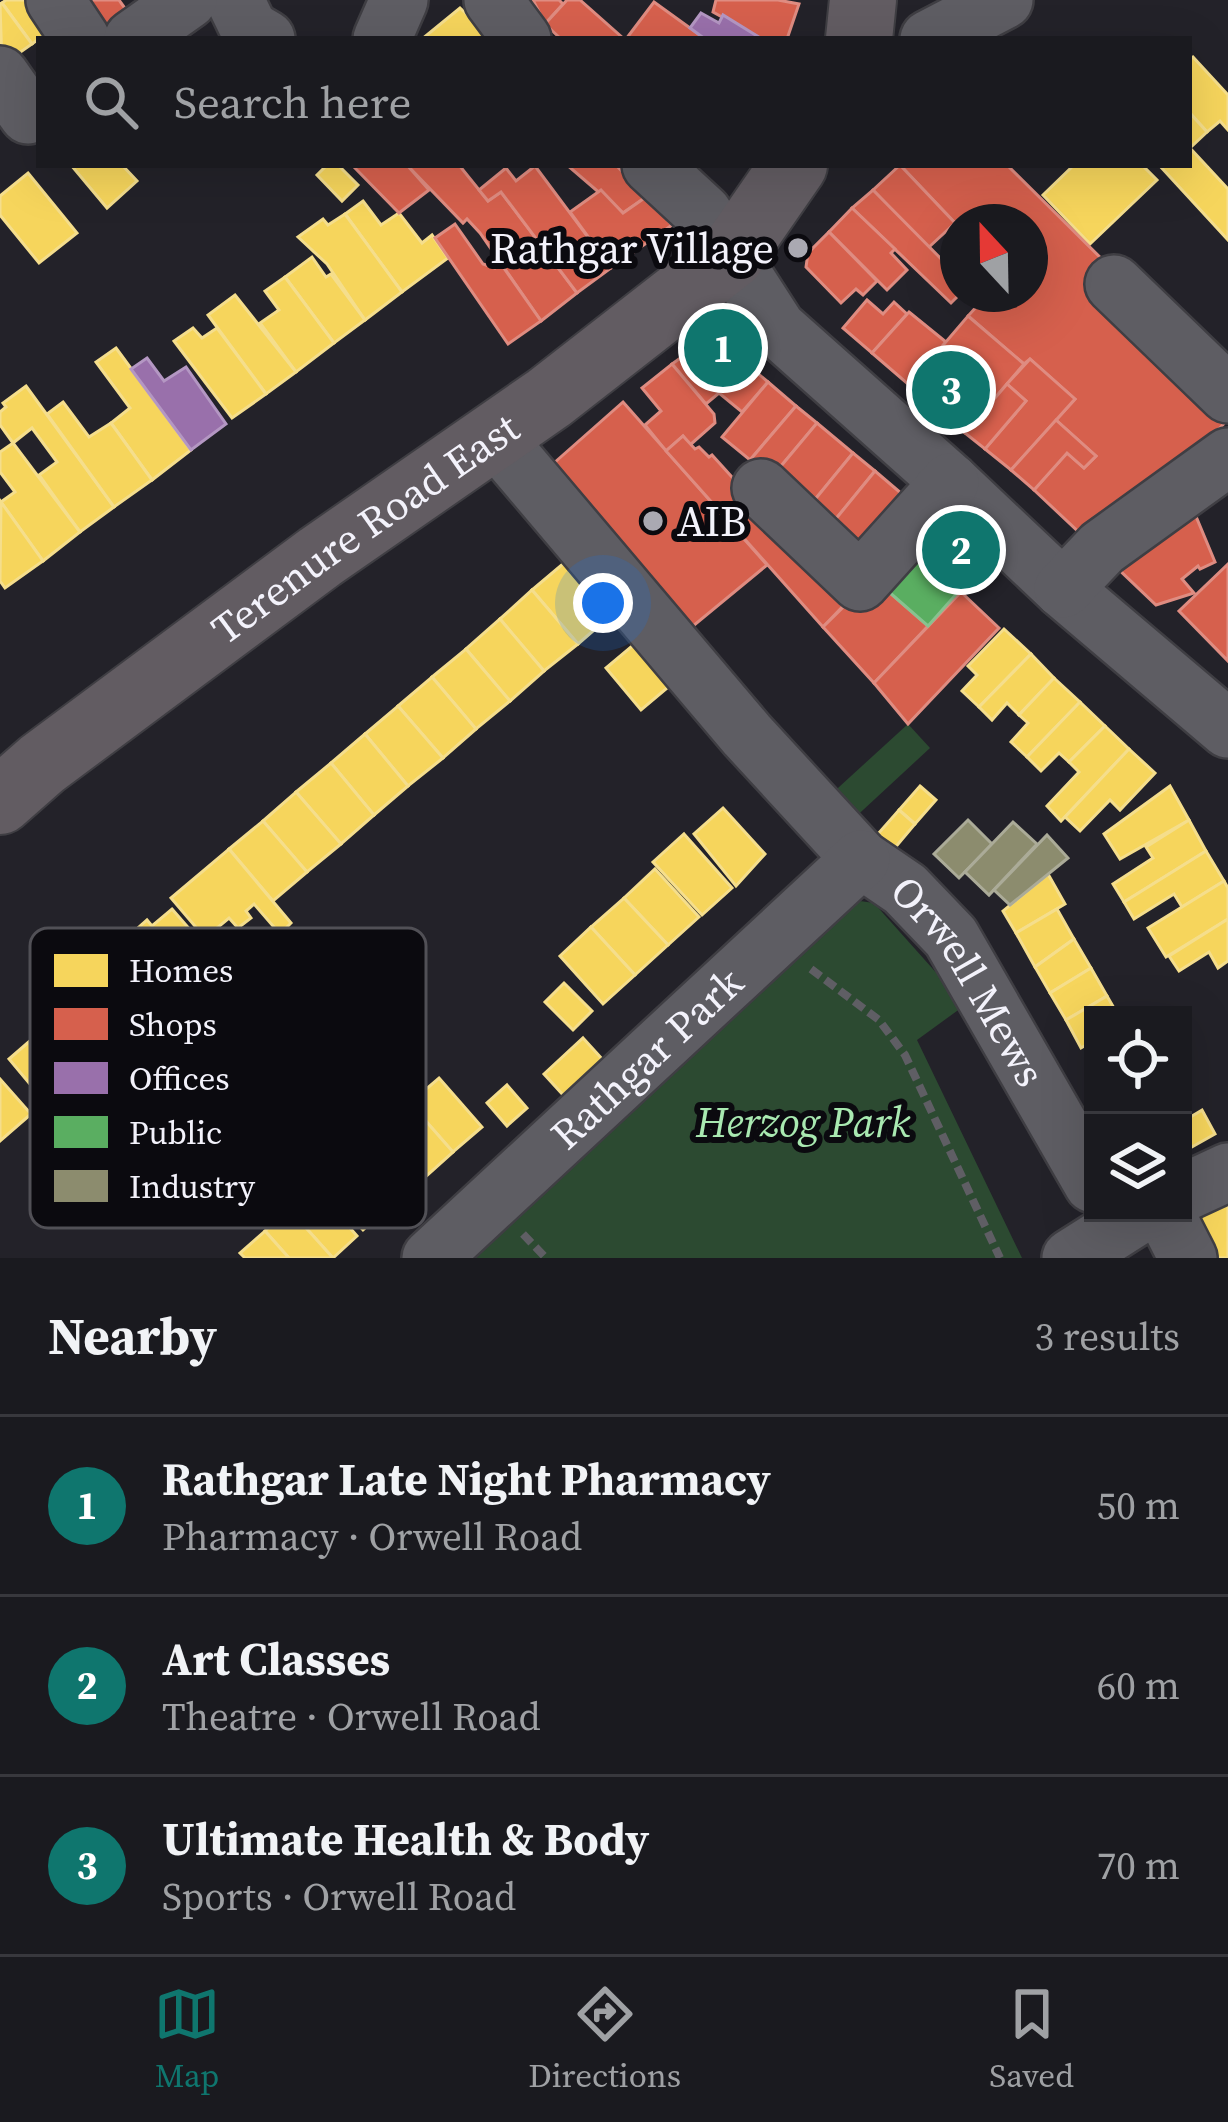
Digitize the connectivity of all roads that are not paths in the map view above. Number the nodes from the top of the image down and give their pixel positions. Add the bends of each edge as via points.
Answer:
1 (55, 0) edge
2 (188, 0) edge
3 (235, 0) edge
4 (399, 0) edge
5 (493, 0) edge
6 (863, 0) edge
7 (1004, 0) edge
8 (1015, 0) edge
9 (79, 36) edge
10 (137, 36) edge
11 (261, 36) edge
12 (383, 36) edge
13 (520, 36) edge
14 (860, 36) edge
15 (935, 36) edge
16 (985, 36) edge
17 (654, 168) edge
18 (792, 168) edge
19 (731, 256) junction
20 (1114, 284) dead end
21 (1228, 394) edge
22 (494, 436) junction
23 (1228, 457) edge
24 (950, 482) junction
25 (761, 488) dead end
26 (1063, 589) junction
27 (1228, 729) edge
28 (0, 801) edge
29 (861, 859) junction
30 (1228, 1172) edge
31 (1192, 1189) edge
32 (1120, 1223) edge
33 (427, 1246) edge
34 (1188, 1258) edge

1 - 9 street
2 - 10 street
3 - 11 street
4 - 12 street
5 - 13 street
6 - 14 main road
7 - 15 street
8 - 16 street
17 - 19 street via 703,213
18 - 19 main road, Terenure Road East
19 - 22 main road, Terenure Road East
19 - 24 street via 777,328
20 - 21 street
22 - 28 main road, Terenure Road East via 320,557
22 - 29 street, Orwell Mews
23 - 26 street via 1102,548
24 - 25 street via 860,582
24 - 26 street
26 - 27 street
29 - 32 street, Orwell Mews via 905,889 951,937
29 - 33 street, Rathgar Park
30 - 31 street
32 - 34 street, Orwell Mews

